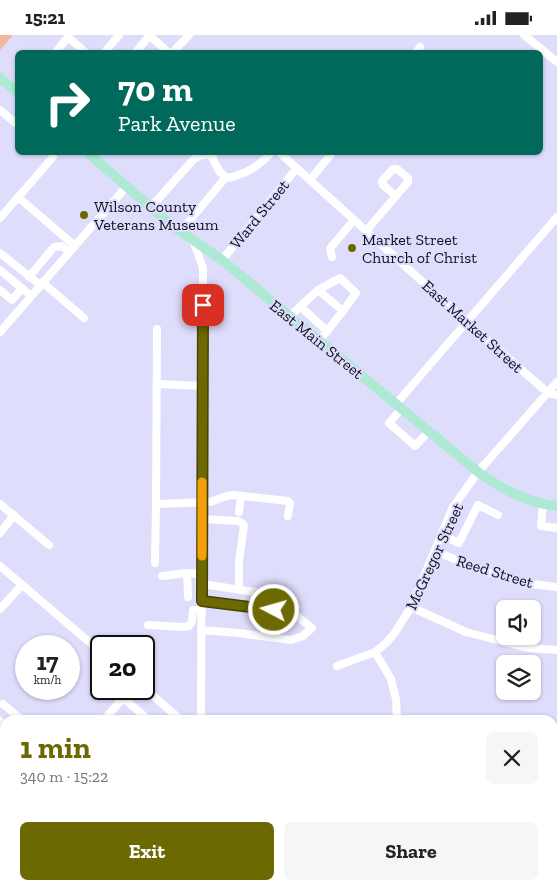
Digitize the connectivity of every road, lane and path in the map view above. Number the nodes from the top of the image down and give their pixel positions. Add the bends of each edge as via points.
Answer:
1 (119, 35) edge
2 (150, 35) edge
3 (189, 35) edge
4 (524, 35) edge
5 (536, 46) junction
6 (57, 50) edge
7 (83, 50) edge
8 (106, 50) edge
9 (138, 50) edge
10 (167, 50) edge
11 (173, 50) edge
12 (533, 50) edge
13 (541, 50) edge
14 (543, 51) edge
15 (557, 62) edge
16 (0, 78) edge
17 (15, 90) edge
18 (0, 109) edge
19 (15, 122) edge
20 (52, 155) edge
21 (90, 155) edge
22 (204, 155) edge
23 (212, 155) edge
24 (269, 155) edge
25 (282, 155) edge
26 (330, 155) edge
27 (297, 168) junction
28 (226, 177) junction
29 (310, 179) junction
30 (127, 186) junction
31 (396, 196) dead end
32 (18, 197) junction
33 (151, 207) junction
34 (557, 217) edge
35 (0, 218) edge
36 (354, 220) junction
37 (181, 231) junction
38 (366, 231) junction
39 (193, 240) junction
40 (72, 249) junction
41 (0, 253) edge
42 (332, 257) dead end
43 (222, 260) junction
44 (0, 270) edge
45 (29, 277) junction
46 (41, 284) junction
47 (22, 289) junction
48 (0, 290) edge
49 (318, 290) junction
50 (31, 296) junction
51 (301, 307) junction
52 (343, 311) junction
53 (290, 316) junction
54 (84, 318) dead end
55 (467, 322) junction
56 (158, 329) dead end
57 (327, 331) junction
58 (0, 332) edge
59 (320, 340) junction
60 (557, 382) edge
61 (157, 384) junction
62 (203, 386) junction
63 (548, 393) junction
64 (557, 395) edge
65 (399, 406) junction
66 (429, 431) junction
67 (478, 472) junction
68 (241, 496) junction
69 (202, 503) junction
70 (0, 504) edge
71 (156, 504) junction
72 (543, 504) junction
73 (557, 505) edge
74 (239, 512) dead end
75 (14, 515) junction
76 (498, 515) dead end
77 (288, 516) dead end
78 (202, 519) junction
79 (557, 528) edge
80 (0, 533) edge
81 (441, 535) junction
82 (49, 545) dead end
83 (434, 551) junction
84 (155, 563) dead end
85 (0, 566) edge
86 (187, 573) junction
87 (202, 574) junction
88 (162, 576) dead end
89 (22, 585) junction
90 (202, 585) junction
91 (557, 587) edge
92 (239, 590) junction
93 (268, 594) dead end
94 (188, 597) dead end
95 (202, 606) junction
96 (412, 607) junction
97 (0, 609) edge
98 (148, 625) dead end
99 (202, 630) junction
100 (90, 643) edge
101 (557, 651) edge
102 (374, 652) junction
103 (337, 666) dead end
104 (155, 698) edge
105 (121, 700) edge
106 (125, 700) edge
107 (3, 704) dead end
108 (16, 715) edge
109 (108, 715) edge
110 (143, 715) edge
111 (175, 715) edge
112 (202, 715) edge
113 (397, 715) edge

1 - 8 street
2 - 9 street
2 - 10 street
3 - 11 street
4 - 5 street
5 - 12 street
5 - 13 street
6 - 7 street via 68,37
14 - 15 street
16 - 17 main road
18 - 19 street
20 - 32 street
21 - 30 main road, East Main Street
22 - 33 street via 193,160
23 - 28 street
24 - 28 street via 247,173
25 - 27 street, East Market Street
26 - 29 street, Ward Street
27 - 29 street, East Market Street
27 - 43 street, Ward Street
28 - 37 street
29 - 36 street, East Market Street
30 - 33 main road, East Main Street
30 - 40 street
31 - 38 street
32 - 35 street
32 - 40 street
33 - 37 main road, East Main Street
34 - 55 street
36 - 38 street, East Market Street
36 - 42 street via 330,249
37 - 39 main road, East Main Street
38 - 55 street, East Market Street
39 - 43 main road, East Main Street
39 - 62 street via 203,267
40 - 45 street via 54,247
40 - 46 street
41 - 45 street
43 - 53 main road, East Main Street
44 - 47 street
45 - 46 street
46 - 50 street
46 - 54 street
47 - 48 street via 12,300
47 - 50 street
49 - 51 street
49 - 52 street
49 - 52 street via 340,278 356,293
50 - 58 street
51 - 53 street
51 - 57 street
52 - 57 street
53 - 59 main road, East Main Street
55 - 63 street, East Market Street
55 - 65 street
56 - 61 street
57 - 59 street
59 - 65 main road, East Main Street
60 - 63 street, McGregor Street
61 - 62 street
61 - 71 street
62 - 69 street
63 - 64 street, East Market Street
63 - 67 street, McGregor Street
65 - 66 main road, East Main Street
65 - 66 street via 389,423 415,446
66 - 67 main road, East Main Street
67 - 72 main road, East Main Street via 505,490
67 - 81 street, McGregor Street via 453,507
68 - 69 street
68 - 74 street
68 - 77 street via 288,501
69 - 71 street
69 - 78 street
70 - 75 street
71 - 84 street
72 - 73 main road, East Main Street
72 - 79 street via 541,526
75 - 80 street
75 - 82 street
76 - 81 street via 478,505 459,543
78 - 87 street
78 - 92 street via 238,521 244,525 238,561
81 - 83 street, McGregor Street
83 - 91 street, Reed Street via 523,583
83 - 96 street, McGregor Street
85 - 89 street
86 - 87 street
86 - 88 street
86 - 94 street
87 - 90 street
89 - 97 street
89 - 100 street
90 - 92 street
90 - 95 street
92 - 93 street
95 - 98 street via 193,610 189,626
95 - 99 street
95 - 99 street via 285,611 312,628 291,640
96 - 101 street via 466,632 528,648
96 - 102 street, McGregor Street via 394,635
99 - 112 street
102 - 103 street, McGregor Street
102 - 113 street via 391,679
104 - 111 street
105 - 109 street
106 - 110 street
107 - 108 street

